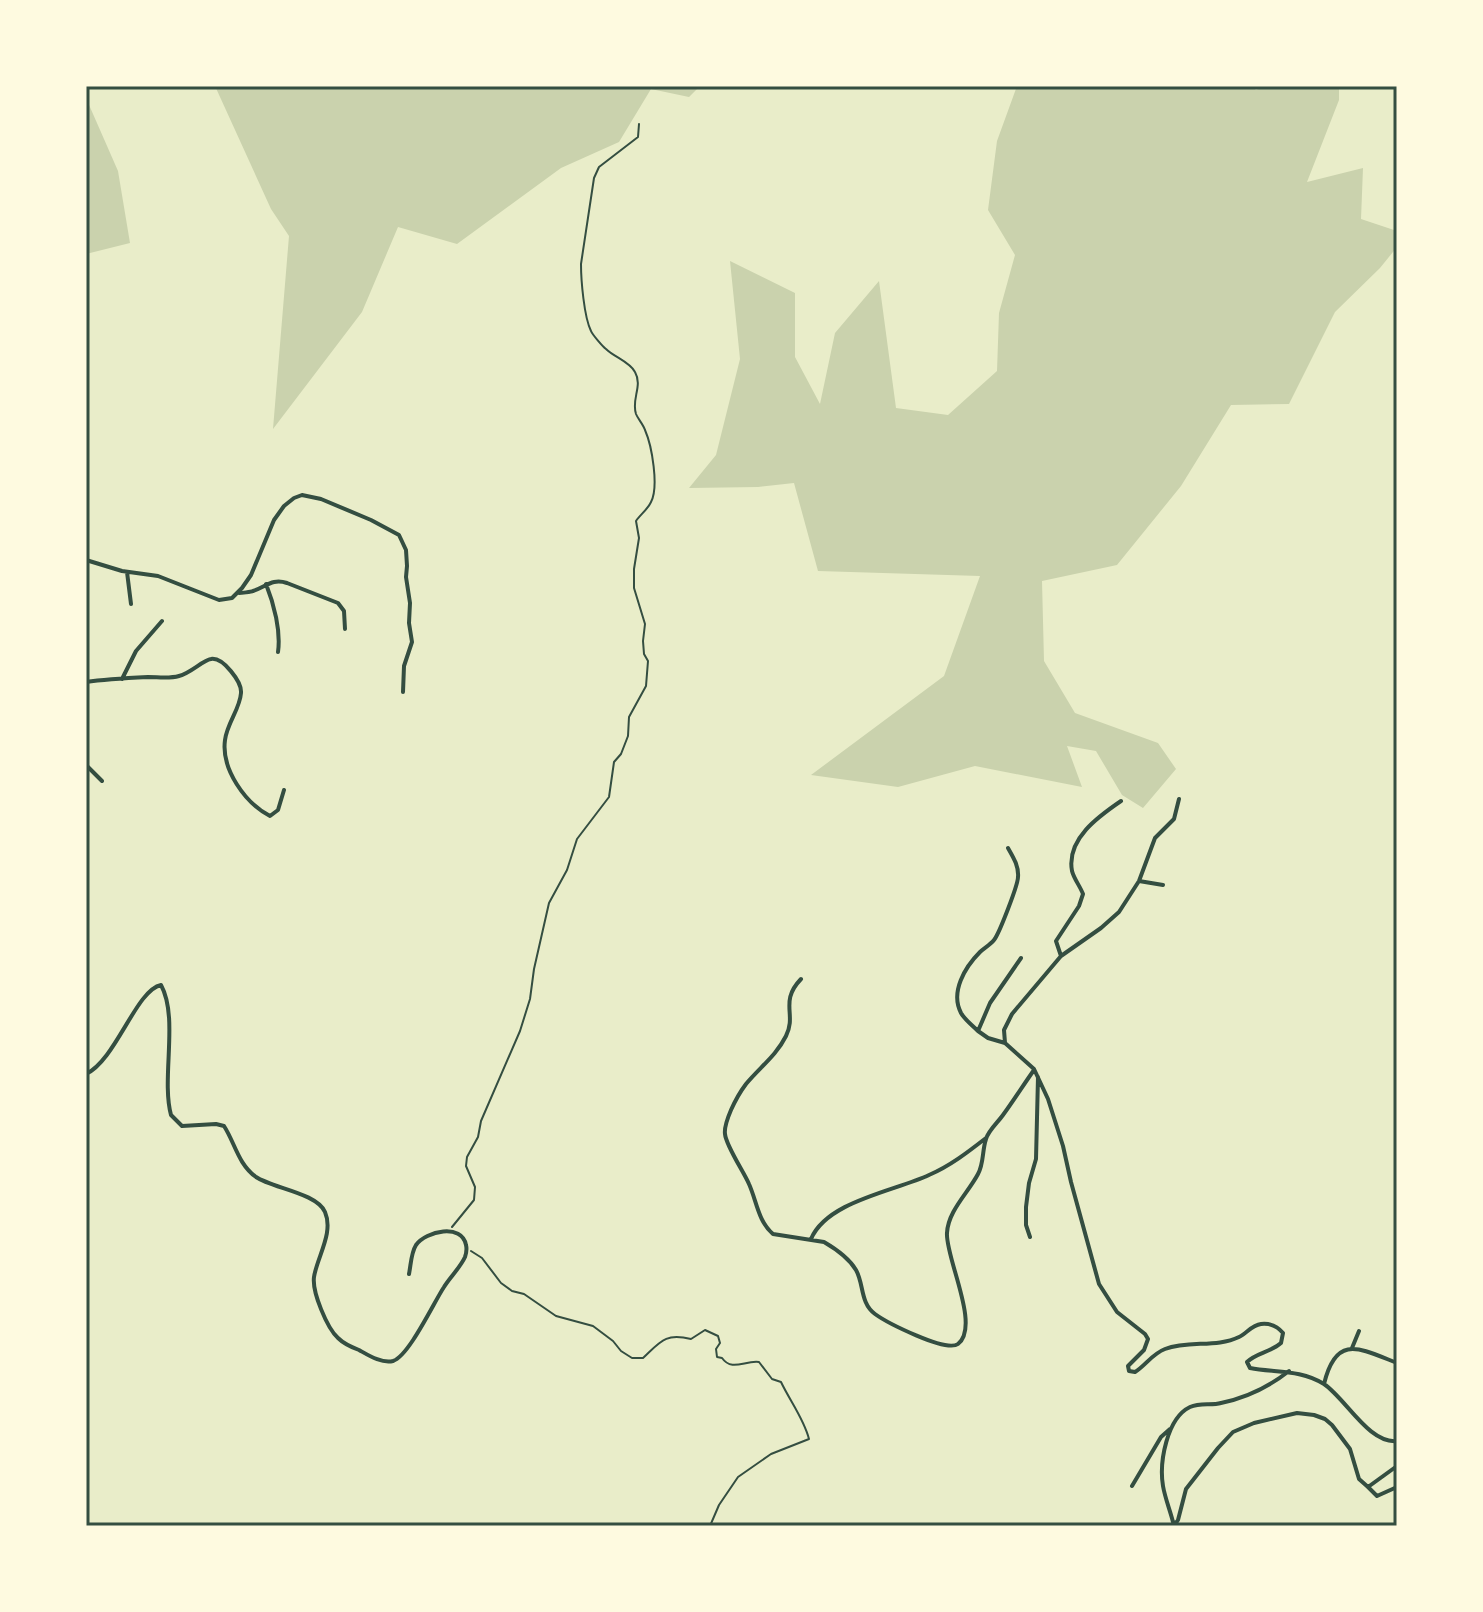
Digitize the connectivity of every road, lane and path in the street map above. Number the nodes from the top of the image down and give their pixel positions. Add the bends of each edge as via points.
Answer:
1 (639, 124) dead end
2 (86, 560) edge
3 (127, 572) junction
4 (266, 584) junction
5 (236, 594) junction
6 (131, 604) dead end
7 (162, 621) dead end
8 (345, 629) dead end
9 (278, 652) dead end
10 (122, 679) junction
11 (86, 682) edge
12 (403, 692) dead end
13 (86, 765) edge
14 (102, 781) dead end
15 (284, 790) dead end
16 (1179, 799) dead end
17 (1121, 801) dead end
18 (1008, 848) dead end
19 (1139, 881) junction
20 (1163, 885) dead end
21 (1061, 956) junction
22 (1021, 958) dead end
23 (801, 979) dead end
24 (978, 1031) junction
25 (1005, 1043) junction
26 (1034, 1069) junction
27 (86, 1074) edge
28 (1038, 1075) junction
29 (986, 1138) junction
30 (448, 1231) junction
31 (1030, 1237) dead end
32 (811, 1240) junction
33 (467, 1248) junction
34 (409, 1274) dead end
35 (1359, 1331) dead end
36 (1352, 1348) junction
37 (1397, 1363) edge
38 (1289, 1371) junction
39 (1324, 1384) junction
40 (1171, 1428) junction
41 (1397, 1441) edge
42 (1397, 1466) edge
43 (1132, 1486) dead end
44 (1368, 1487) junction
45 (1397, 1487) edge
46 (710, 1526) edge

1 - 30 path via 638,137 599,167 594,178 581,277 592,335 634,369 639,384 635,412 655,467 653,501 636,521 634,569 645,624 646,686 614,762 609,797 577,839 549,903 520,1031 467,1157 474,1200
2 - 3 street
3 - 5 street via 158,576 219,600
3 - 6 street
4 - 5 street
4 - 8 street via 280,581 338,603
4 - 9 street
5 - 12 street via 251,575 274,520 296,496 334,504 399,535 407,555 412,642
7 - 10 street via 136,651
10 - 11 street
10 - 15 street via 173,677 212,658 219,661 241,686 225,739 234,779 247,799 270,816 278,810
13 - 14 street
16 - 19 street via 1174,819 1151,845
17 - 21 street via 1077,842 1071,869 1083,894 1056,941
18 - 24 street via 1018,882 997,935 959,985 960,1011
19 - 20 street
19 - 21 street via 1113,918
21 - 25 street via 1012,1014 1004,1030
22 - 24 street
23 - 32 street via 790,993 786,1036 737,1096 725,1135 767,1229
24 - 25 street
25 - 26 street
26 - 28 street
26 - 29 street
27 - 33 street via 118,1041 147,994 162,986 171,1115 182,1126 224,1126 250,1172 323,1209 326,1233 314,1281 324,1315 340,1340 376,1359 390,1362 401,1356
28 - 31 street via 1036,1159 1026,1207
28 - 38 street via 1063,1146 1099,1284 1117,1312 1149,1342 1128,1370 1135,1372 1169,1348 1217,1343 1263,1324 1279,1328 1284,1339 1248,1366
29 - 32 street via 931,1174 838,1212 814,1231
29 - 32 street via 980,1171 953,1212 946,1235 965,1314 963,1337 954,1347 928,1341 875,1314 848,1260 824,1242
30 - 33 street via 459,1234
30 - 34 street via 418,1242
33 - 46 path via 512,1291 556,1316 593,1326 632,1358 643,1358 661,1340 691,1339 705,1330 718,1336 717,1357 725,1363 759,1362 781,1382 809,1439 771,1454 738,1477
35 - 36 street
36 - 37 street
36 - 39 street via 1333,1357
38 - 39 street
38 - 40 street via 1231,1401 1191,1407
39 - 41 street via 1380,1439
40 - 43 street
40 - 44 street via 1162,1477 1174,1523 1186,1489 1226,1439 1243,1427 1285,1415 1314,1415 1332,1425
42 - 44 street
44 - 45 street via 1377,1496

